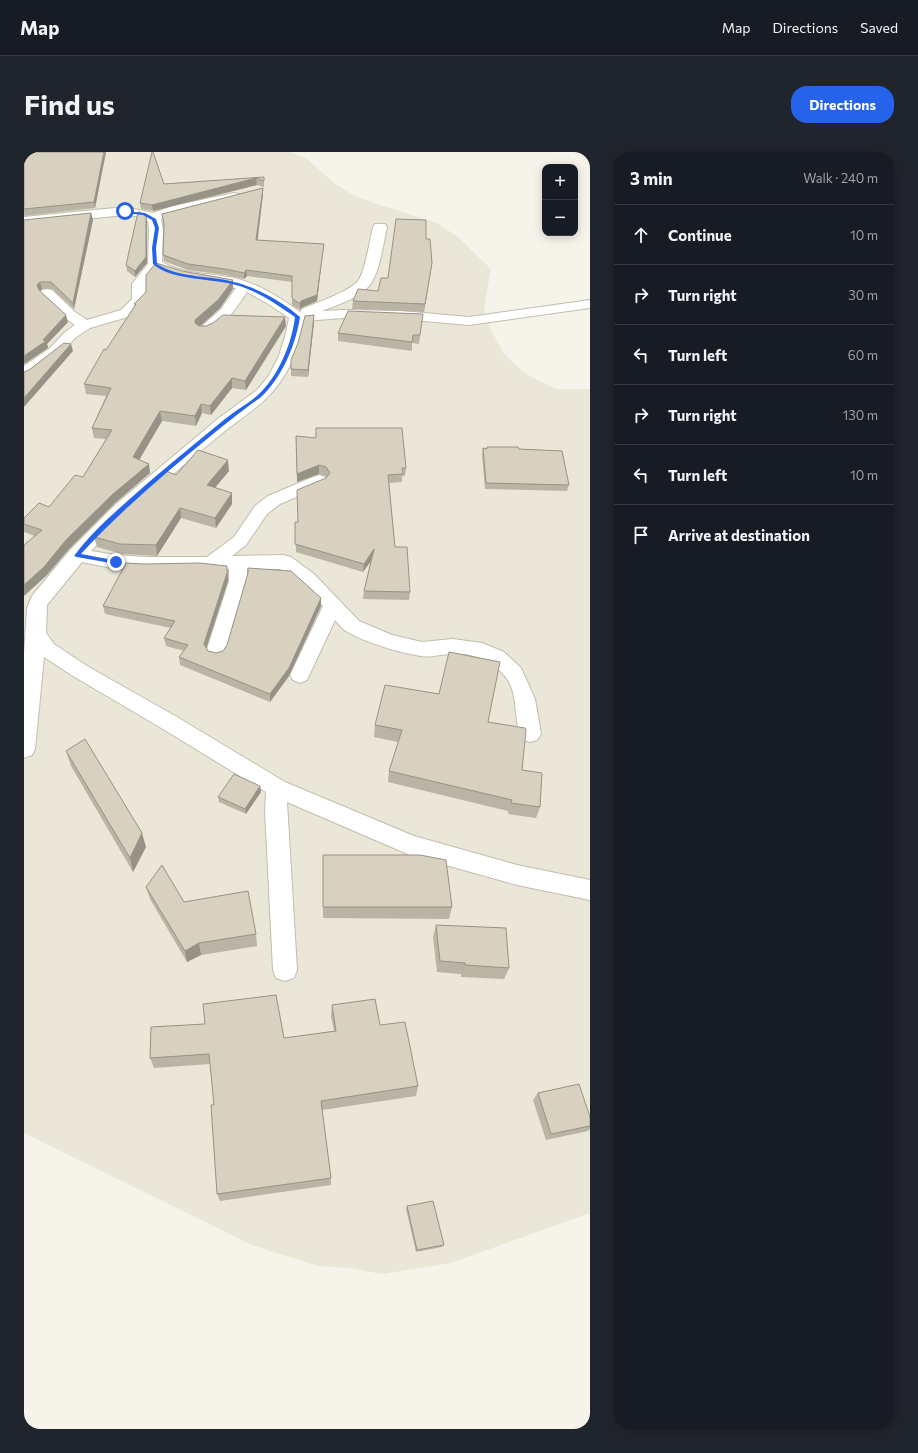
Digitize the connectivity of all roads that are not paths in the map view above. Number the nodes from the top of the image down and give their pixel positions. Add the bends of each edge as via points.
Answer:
1 (244, 194) edge
2 (152, 218) junction
3 (24, 221) edge
4 (380, 227) dead end
5 (155, 264) junction
6 (244, 287) junction
7 (47, 293) dead end
8 (590, 304) edge
9 (297, 317) junction
10 (85, 325) junction
11 (205, 331) edge
12 (24, 373) edge
13 (320, 481) edge
14 (77, 556) junction
15 (238, 563) junction
16 (211, 564) junction
17 (334, 605) junction
18 (36, 635) junction
19 (216, 652) edge
20 (300, 675) dead end
21 (26, 700) edge
22 (530, 734) dead end
23 (24, 749) edge
24 (277, 788) junction
25 (590, 890) edge
26 (285, 970) dead end

1 - 2 street via 173,210
2 - 3 street via 125,211
2 - 5 street via 157,228
4 - 9 street via 364,283
5 - 6 street via 176,273
5 - 10 street via 139,284 139,300 126,313
6 - 9 street via 267,296
6 - 11 street via 226,312
7 - 10 street
8 - 9 street via 469,321 358,314
9 - 14 street via 289,348 278,372 263,393 146,487 107,523
10 - 12 street
13 - 16 street via 274,500 261,510 240,541
14 - 16 street via 145,564
14 - 18 street via 37,606
15 - 16 street
15 - 17 street via 284,562 307,578
15 - 19 street via 238,581
17 - 20 street
17 - 22 street via 352,626 388,641 422,649 453,646 482,650 497,657 514,673 525,698
18 - 21 street
18 - 24 street via 48,649 80,671
21 - 23 street
24 - 25 street via 410,845 517,875
24 - 26 street via 276,818

